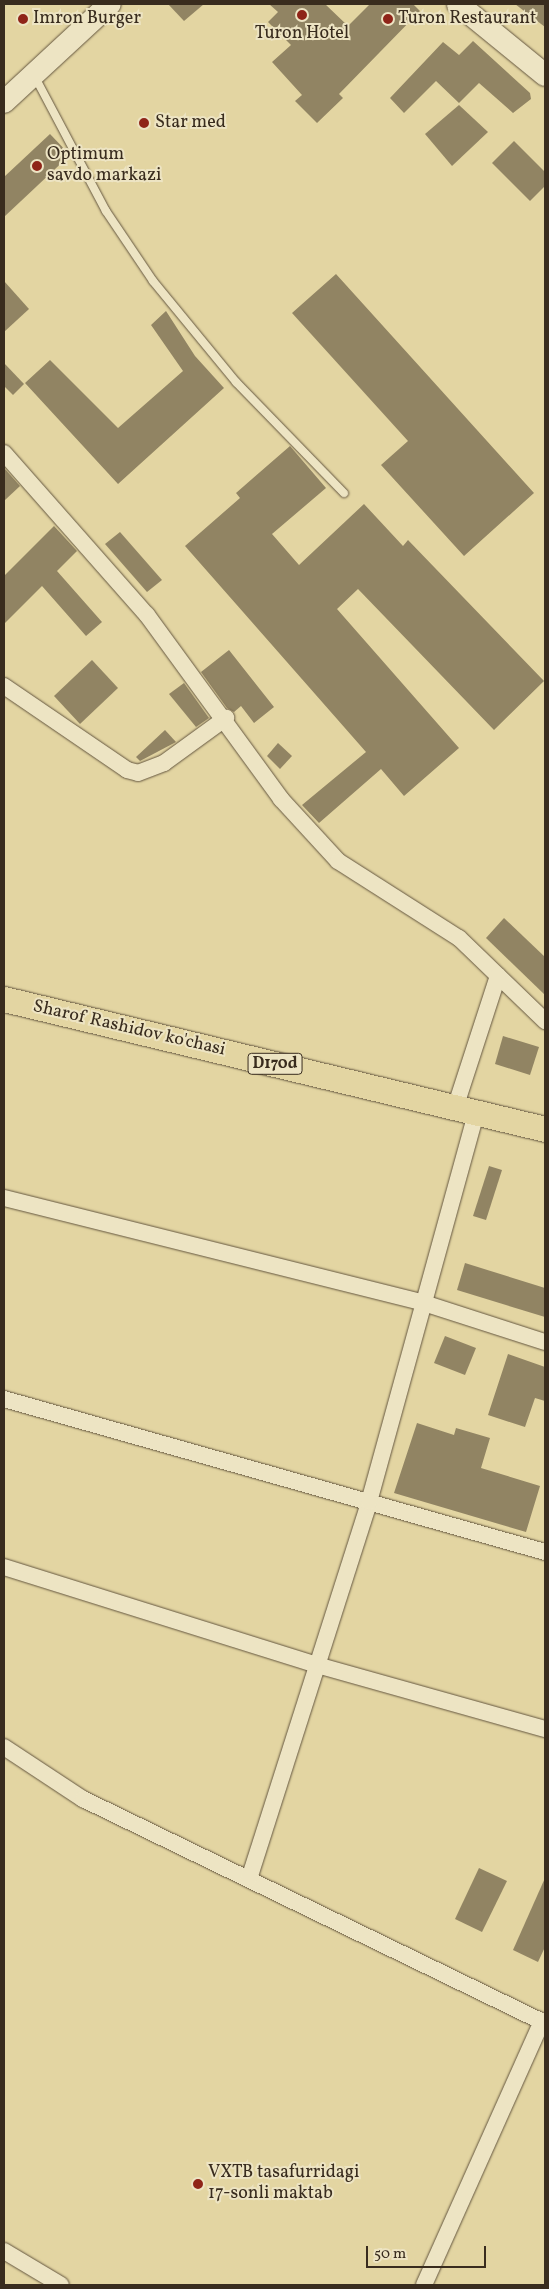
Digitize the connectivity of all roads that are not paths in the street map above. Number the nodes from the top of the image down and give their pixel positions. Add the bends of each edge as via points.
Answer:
1 (110, 4) edge
2 (458, 4) edge
3 (545, 75) edge
4 (35, 76) junction
5 (6, 95) edge
6 (4, 453) edge
7 (344, 493) dead end
8 (4, 686) edge
9 (226, 718) junction
10 (498, 976) junction
11 (4, 999) edge
12 (545, 1021) edge
13 (466, 1108) junction
14 (545, 1129) edge
15 (4, 1198) edge
16 (424, 1303) junction
17 (545, 1342) edge
18 (4, 1399) edge
19 (369, 1502) junction
20 (545, 1552) edge
21 (4, 1567) edge
22 (317, 1664) junction
23 (545, 1729) edge
24 (4, 1747) edge
25 (249, 1879) junction
26 (544, 2022) edge
27 (4, 2251) edge
28 (61, 2285) edge
29 (424, 2285) edge

1 - 4 street
2 - 3 street
4 - 5 street
4 - 7 lane via 106,211 153,281 236,382
6 - 9 street via 147,615
8 - 9 street via 127,770 138,773 164,763
9 - 10 street via 281,799 338,861 459,938
10 - 12 street
10 - 13 street
11 - 13 main road, Sharof Rashidov ko'chasi / D170d
13 - 14 main road, Sharof Rashidov ko'chasi / D170d
13 - 16 street
15 - 16 street
16 - 17 street
16 - 19 street
18 - 19 street
19 - 20 street
19 - 22 street
21 - 22 street
22 - 23 street
22 - 25 street
24 - 25 street via 83,1799
25 - 26 street
26 - 29 street
27 - 28 street

